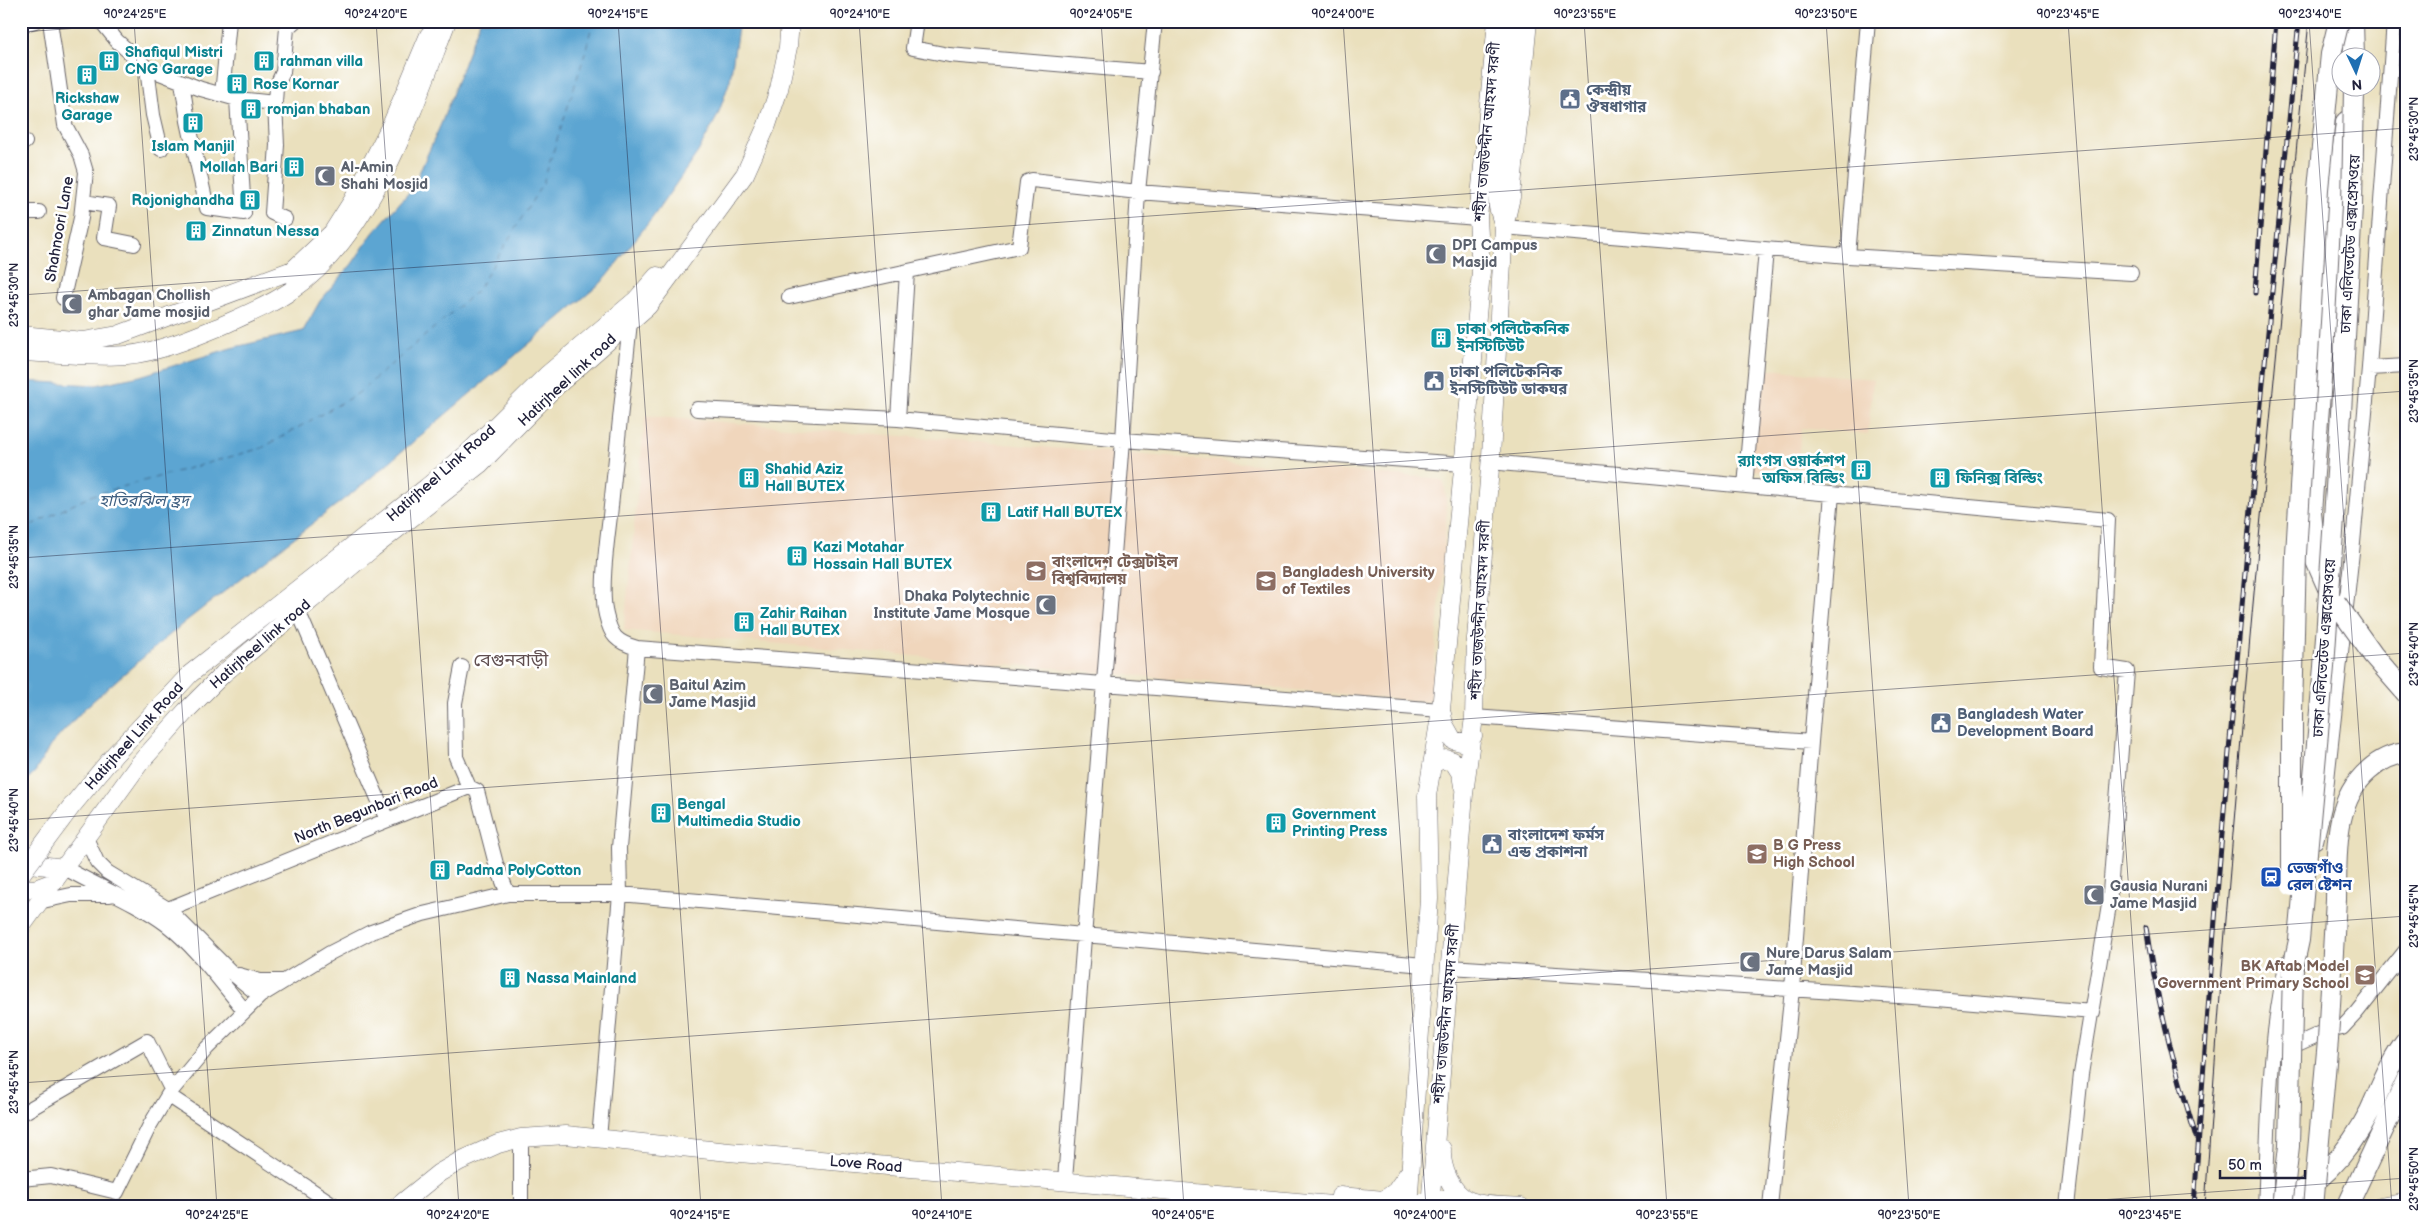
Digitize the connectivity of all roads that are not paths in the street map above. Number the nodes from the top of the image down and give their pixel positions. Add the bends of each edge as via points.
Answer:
1 (35, 21) edge
2 (50, 21) edge
3 (101, 21) edge
4 (228, 21) edge
5 (295, 21) edge
6 (435, 21) edge
7 (447, 21) edge
8 (782, 21) edge
9 (790, 21) edge
10 (917, 21) edge
11 (1155, 21) edge
12 (1497, 21) edge
13 (1512, 21) edge
14 (1528, 21) edge
15 (1868, 21) edge
16 (2090, 21) edge
17 (2339, 21) edge
18 (2353, 21) edge
19 (2394, 21) edge
20 (2096, 22) edge
21 (21, 25) edge
22 (2354, 48) edge
23 (147, 68) junction
24 (1151, 72) junction
25 (182, 82) junction
26 (222, 95) junction
27 (2352, 98) edge
28 (2353, 98) edge
29 (238, 99) junction
30 (275, 103) junction
31 (162, 149) dead end
32 (1138, 192) junction
33 (84, 202) junction
34 (21, 212) edge
35 (39, 212) dead end
36 (1478, 218) junction
37 (285, 219) dead end
38 (1504, 227) junction
39 (134, 244) dead end
40 (1766, 250) junction
41 (1848, 256) junction
42 (293, 270) junction
43 (907, 272) junction
44 (2131, 273) dead end
45 (789, 297) dead end
46 (64, 298) dead end
47 (630, 322) junction
48 (21, 335) edge
49 (21, 352) edge
50 (106, 356) junction
51 (2407, 366) edge
52 (2369, 368) junction
53 (697, 409) dead end
54 (898, 418) junction
55 (1123, 440) junction
56 (1490, 462) junction
57 (1463, 464) junction
58 (1745, 486) junction
59 (1832, 494) junction
60 (302, 620) dead end
61 (637, 648) junction
62 (462, 667) dead end
63 (1103, 685) junction
64 (2407, 694) edge
65 (1441, 710) junction
66 (1474, 717) junction
67 (1473, 736) junction
68 (1810, 742) junction
69 (2407, 753) edge
70 (1432, 763) junction
71 (469, 787) junction
72 (1464, 794) junction
73 (387, 820) junction
74 (90, 831) junction
75 (70, 860) junction
76 (21, 863) edge
77 (21, 874) edge
78 (54, 882) junction
79 (21, 888) edge
80 (508, 894) junction
81 (620, 894) junction
82 (116, 896) junction
83 (38, 902) junction
84 (168, 909) junction
85 (23, 918) edge
86 (1084, 936) junction
87 (2407, 949) edge
88 (1424, 965) junction
89 (1450, 967) junction
90 (2293, 968) junction
91 (232, 973) junction
92 (285, 980) junction
93 (1792, 989) junction
94 (260, 996) junction
95 (244, 1010) junction
96 (2093, 1012) junction
97 (2407, 1040) edge
98 (2273, 1064) junction
99 (2407, 1079) edge
100 (1439, 1090) junction
101 (170, 1093) junction
102 (21, 1114) edge
103 (521, 1138) junction
104 (599, 1138) junction
105 (1411, 1168) junction
106 (21, 1179) edge
107 (1065, 1180) junction
108 (1281, 1200) junction
109 (1474, 1202) junction
110 (2407, 1202) edge
111 (1430, 1203) edge
112 (337, 1207) edge
113 (397, 1207) edge
114 (520, 1207) edge
115 (1355, 1207) edge
116 (1408, 1207) edge
117 (1413, 1207) edge
118 (1522, 1207) edge
119 (1770, 1207) edge
120 (2067, 1207) edge
121 (2265, 1207) edge
122 (2271, 1207) edge
123 (2282, 1207) edge
124 (2313, 1207) edge
125 (2347, 1207) edge
126 (2380, 1207) edge

1 - 21 street
2 - 33 street, Shahnoori Lane via 65,125 86,172
3 - 23 street via 117,42
4 - 26 street
5 - 30 street via 287,28 283,72 276,88
6 - 42 main road via 393,121 353,200 332,233
7 - 50 main road via 380,182 353,228 318,268 276,300 214,329 160,348
8 - 77 main road, Hatirjheel Link Road, bridge via 775,77 743,162 643,293 564,359 485,437 426,488 190,674 115,754
9 - 47 main road, Hatirjheel link road via 783,74 766,125 742,179 655,298
10 - 24 street via 913,48 949,55
11 - 24 street
12 - 36 main road, শহীদ তাজউদ্দীন আহমদ সরণী
13 - 38 main road via 1498,185 1498,207
14 - 38 main road, শহীদ তাজউদ্দীন আহমদ সরণী via 1511,197
15 - 41 street
16 - 20 street
17 - 90 highway, bridge via 2331,54 2318,188 2296,554 2292,712
18 - 22 highway
19 - 52 street
23 - 25 street
23 - 31 street via 153,115
24 - 32 street
25 - 26 street
25 - 29 street via 208,208 244,213
26 - 29 street
27 - 64 highway, bridge via 2332,233 2312,529 2316,561 2336,603
28 - 90 highway, ঢাকা এলিভেটেড এক্সপ্রেসওয়ে, bridge via 2352,206 2324,667 2299,940
29 - 30 street
30 - 37 street via 277,145 272,213
32 - 36 street
32 - 43 street via 1032,180 1027,182 1019,247
32 - 55 street
33 - 39 street via 109,206 104,238
33 - 46 street, Shahnoori Lane
34 - 35 street
36 - 57 main road, শহীদ তাজউদ্দীন আহমদ সরণী via 1481,272
38 - 40 street
38 - 56 main road, শহীদ তাজউদ্দীন আহমদ সরণী
40 - 41 street
40 - 58 street
41 - 44 street
42 - 48 main road via 118,335 84,341
42 - 50 main road via 274,285 142,338
43 - 45 street
43 - 54 street
47 - 61 street via 607,545 605,599 606,614 616,640
47 - 74 main road, Hatirjheel link road via 553,389 480,464 373,548 223,674 139,764
49 - 50 main road
51 - 52 street
52 - 98 street via 2324,807 2279,995
53 - 54 street
54 - 55 street
55 - 57 street
55 - 63 street
56 - 58 street
56 - 66 main road, শহীদ তাজউদ্দীন আহমদ সরণী via 1476,639
57 - 65 main road, শহীদ তাজউদ্দীন আহমদ সরণী
58 - 59 street
59 - 68 street
59 - 96 street via 2108,520 2101,666 2127,671 2109,905
60 - 73 street
61 - 63 street
61 - 81 street via 618,848
62 - 71 street via 456,703 456,757
63 - 65 street
63 - 86 street
65 - 67 main road via 1453,740 1465,743
65 - 70 main road, শহীদ তাজউদ্দীন আহমদ সরণী
66 - 67 main road, শহীদ তাজউদ্দীন আহমদ সরণী
66 - 68 street
67 - 72 main road, শহীদ তাজউদ্দীন আহমদ সরণী
68 - 93 street
69 - 124 highway, bridge via 2375,765 2350,790 2344,805 2338,842 2328,1040
70 - 72 main road via 1446,759 1453,761 1462,774
70 - 88 main road, শহীদ তাজউদ্দীন আহমদ সরণী via 1427,796 1429,899
71 - 73 street, North Begunbari Road
71 - 80 street via 477,791 496,864
72 - 89 main road, শহীদ তাজউদ্দীন আহমদ সরণী
73 - 84 street, North Begunbari Road
74 - 75 main road
74 - 84 street via 97,862 107,872
75 - 76 main road via 42,865
75 - 78 main road
75 - 82 street
78 - 79 main road via 35,889
78 - 83 main road
80 - 81 street
80 - 92 street via 452,906 371,932
81 - 86 street
81 - 104 street
82 - 83 street via 84,894
82 - 95 street via 149,912 168,926 199,956
83 - 85 main road
84 - 91 street
86 - 88 street
86 - 107 street
87 - 98 street via 2342,1028 2324,1032 2281,1051
88 - 105 main road, শহীদ তাজউদ্দীন আহমদ সরণী
89 - 93 street
89 - 100 main road, শহীদ তাজউদ্দীন আহমদ সরণী
90 - 123 highway, ঢাকা এলিভেটেড এক্সপ্রেসওয়ে, bridge via 2289,1146
91 - 92 street via 260,981
91 - 94 street
92 - 94 street
93 - 96 street
93 - 119 street
94 - 95 street
95 - 101 street via 206,1048
96 - 120 street via 2081,1074
97 - 122 highway, bridge via 2356,1136 2336,1163 2316,1182
98 - 121 street
99 - 125 highway
100 - 109 main road via 1446,1102 1442,1154 1445,1173 1465,1199
100 - 111 main road, শহীদ তাজউদ্দীন আহমদ সরণী
101 - 102 street via 147,1041
101 - 106 street via 150,1124 117,1192 51,1176
101 - 112 street
103 - 104 main road, Love Road via 566,1135
103 - 113 main road, Love Road via 498,1144 460,1161 421,1186
103 - 114 street
104 - 107 main road, Love Road
105 - 108 main road via 1396,1191 1384,1200 1309,1194 1292,1195
105 - 116 main road, শহীদ তাজউদ্দীন আহমদ সরণী
107 - 108 main road, Love Road
108 - 115 main road, Love Road
109 - 111 main road
109 - 118 main road
110 - 126 main road
111 - 117 main road

